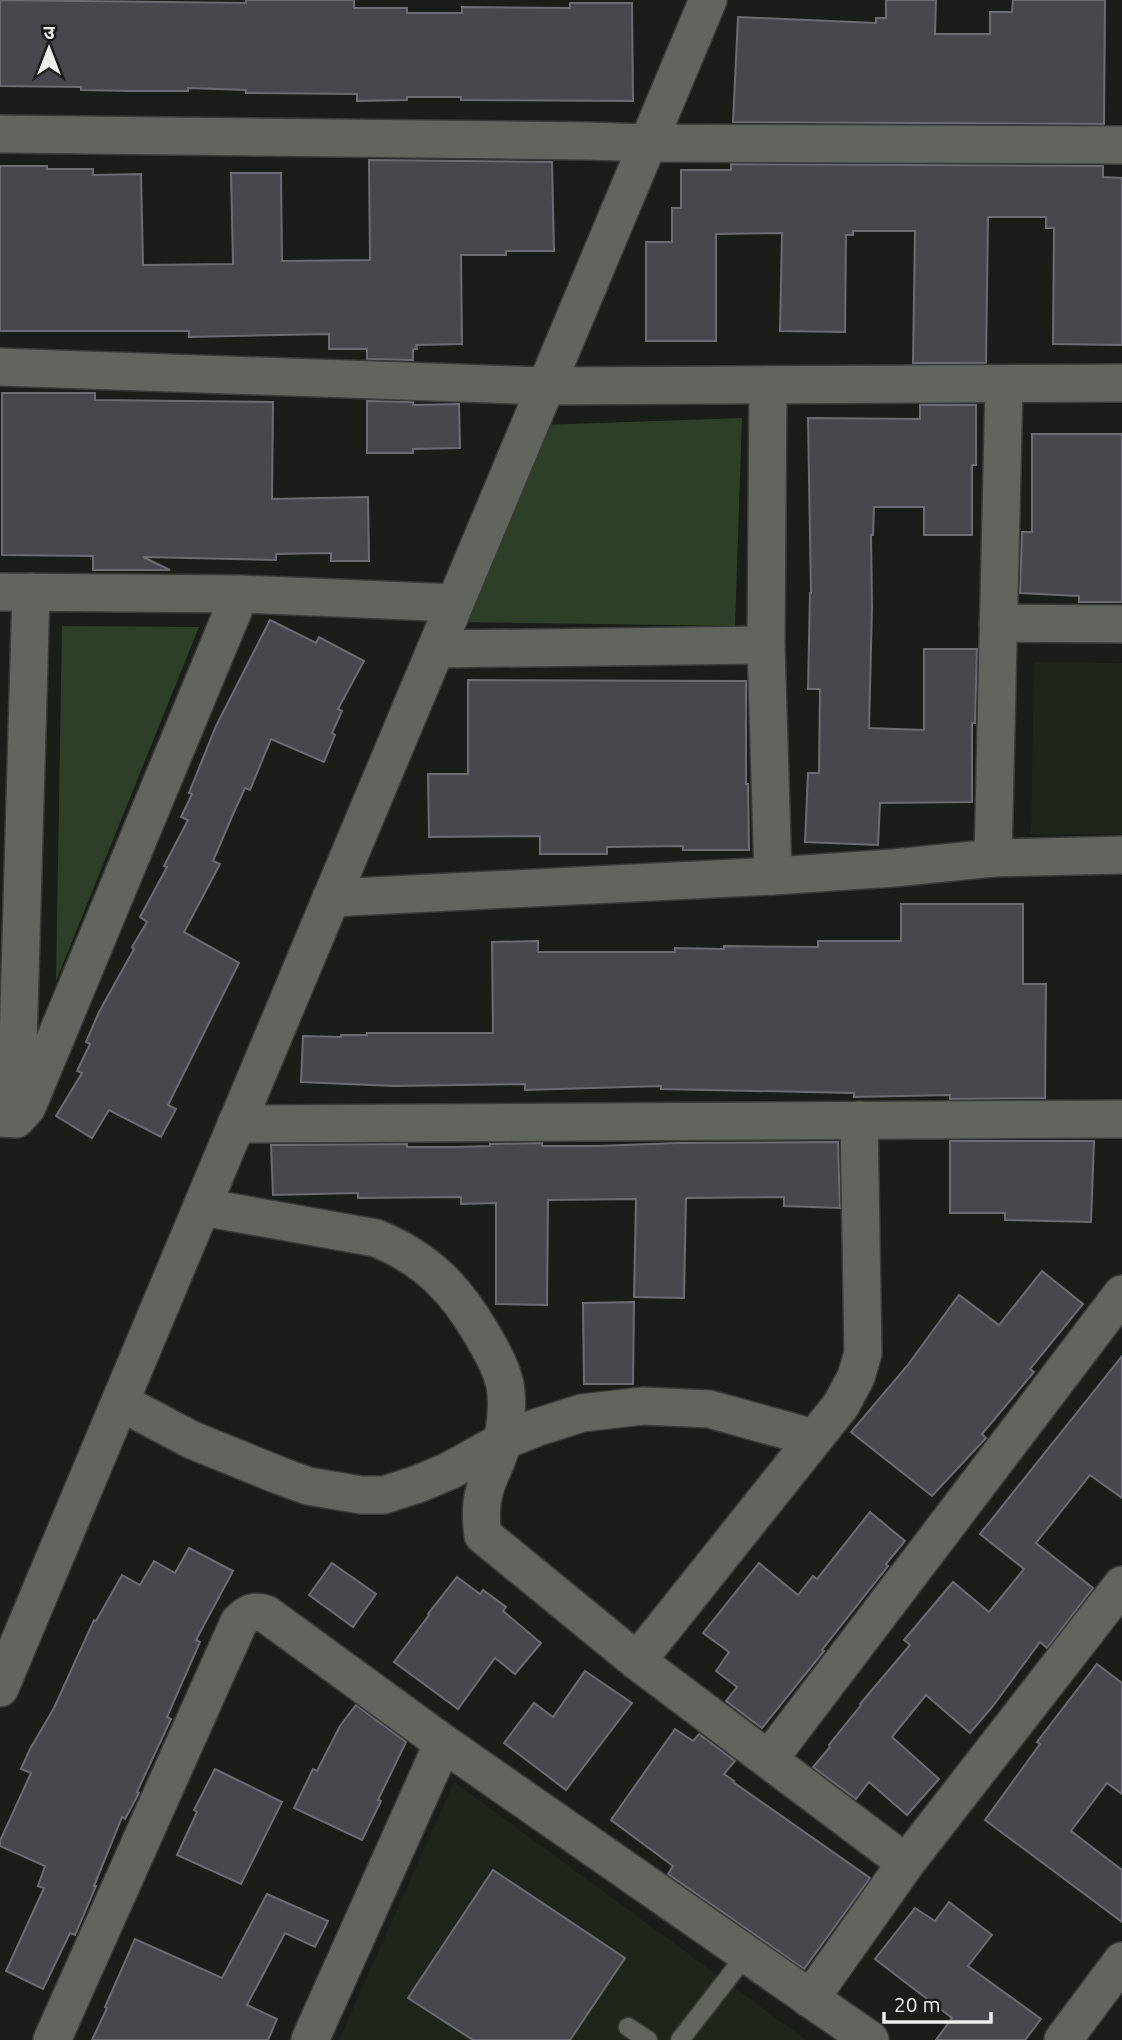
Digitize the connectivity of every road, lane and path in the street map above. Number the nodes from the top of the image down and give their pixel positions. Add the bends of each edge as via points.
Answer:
1 (708, 0) edge
2 (0, 134) edge
3 (648, 143) junction
4 (1122, 145) edge
5 (0, 367) edge
6 (1122, 383) edge
7 (1004, 384) junction
8 (768, 385) junction
9 (546, 386) junction
10 (15, 592) edge
11 (240, 594) junction
12 (455, 603) junction
13 (998, 623) junction
14 (1122, 624) edge
15 (766, 645) junction
16 (436, 649) junction
17 (1122, 855) edge
18 (993, 858) junction
19 (774, 876) junction
20 (331, 898) junction
21 (8, 1118) edge
22 (1122, 1119) edge
23 (859, 1120) junction
24 (236, 1124) junction
25 (202, 1207) junction
26 (1122, 1294) edge
27 (120, 1402) junction
28 (814, 1438) junction
29 (503, 1441) junction
30 (1122, 1585) edge
31 (638, 1661) junction
32 (0, 1688) edge
33 (443, 1743) junction
34 (769, 1759) junction
35 (906, 1863) junction
36 (746, 1955) junction
37 (1122, 1961) edge
38 (810, 1999) junction
39 (628, 2027) dead end
40 (52, 2040) edge
41 (310, 2040) edge
42 (648, 2040) edge
43 (680, 2040) edge
44 (870, 2040) edge
45 (1063, 2040) edge

1 - 3 street
2 - 3 street
3 - 4 street
3 - 9 street
5 - 9 street
6 - 7 street
7 - 8 street
7 - 13 street
8 - 9 street
8 - 15 street
9 - 12 street
10 - 11 street
10 - 21 street
11 - 12 street
11 - 21 street via 27,1107
12 - 16 street
13 - 14 street
13 - 18 street
15 - 16 street
15 - 19 street
16 - 20 street
17 - 18 street
18 - 19 street
19 - 20 street
20 - 24 street
22 - 23 street
23 - 24 street
23 - 28 street via 863,1353 841,1405
24 - 25 street
25 - 27 street
25 - 29 street via 376,1238 429,1268 471,1314 497,1361 505,1385
26 - 34 street
27 - 29 street via 192,1440 278,1475 308,1486 361,1495 384,1495 418,1484
27 - 32 street
28 - 29 street via 709,1409 643,1406 582,1413
28 - 31 street
29 - 31 street via 484,1492 483,1535
30 - 35 street
31 - 34 street
33 - 36 street
33 - 40 street via 266,1614 247,1614 239,1622
33 - 41 street
34 - 35 street
35 - 38 street
36 - 38 street
36 - 43 lane
37 - 45 street
38 - 44 street
39 - 42 lane

